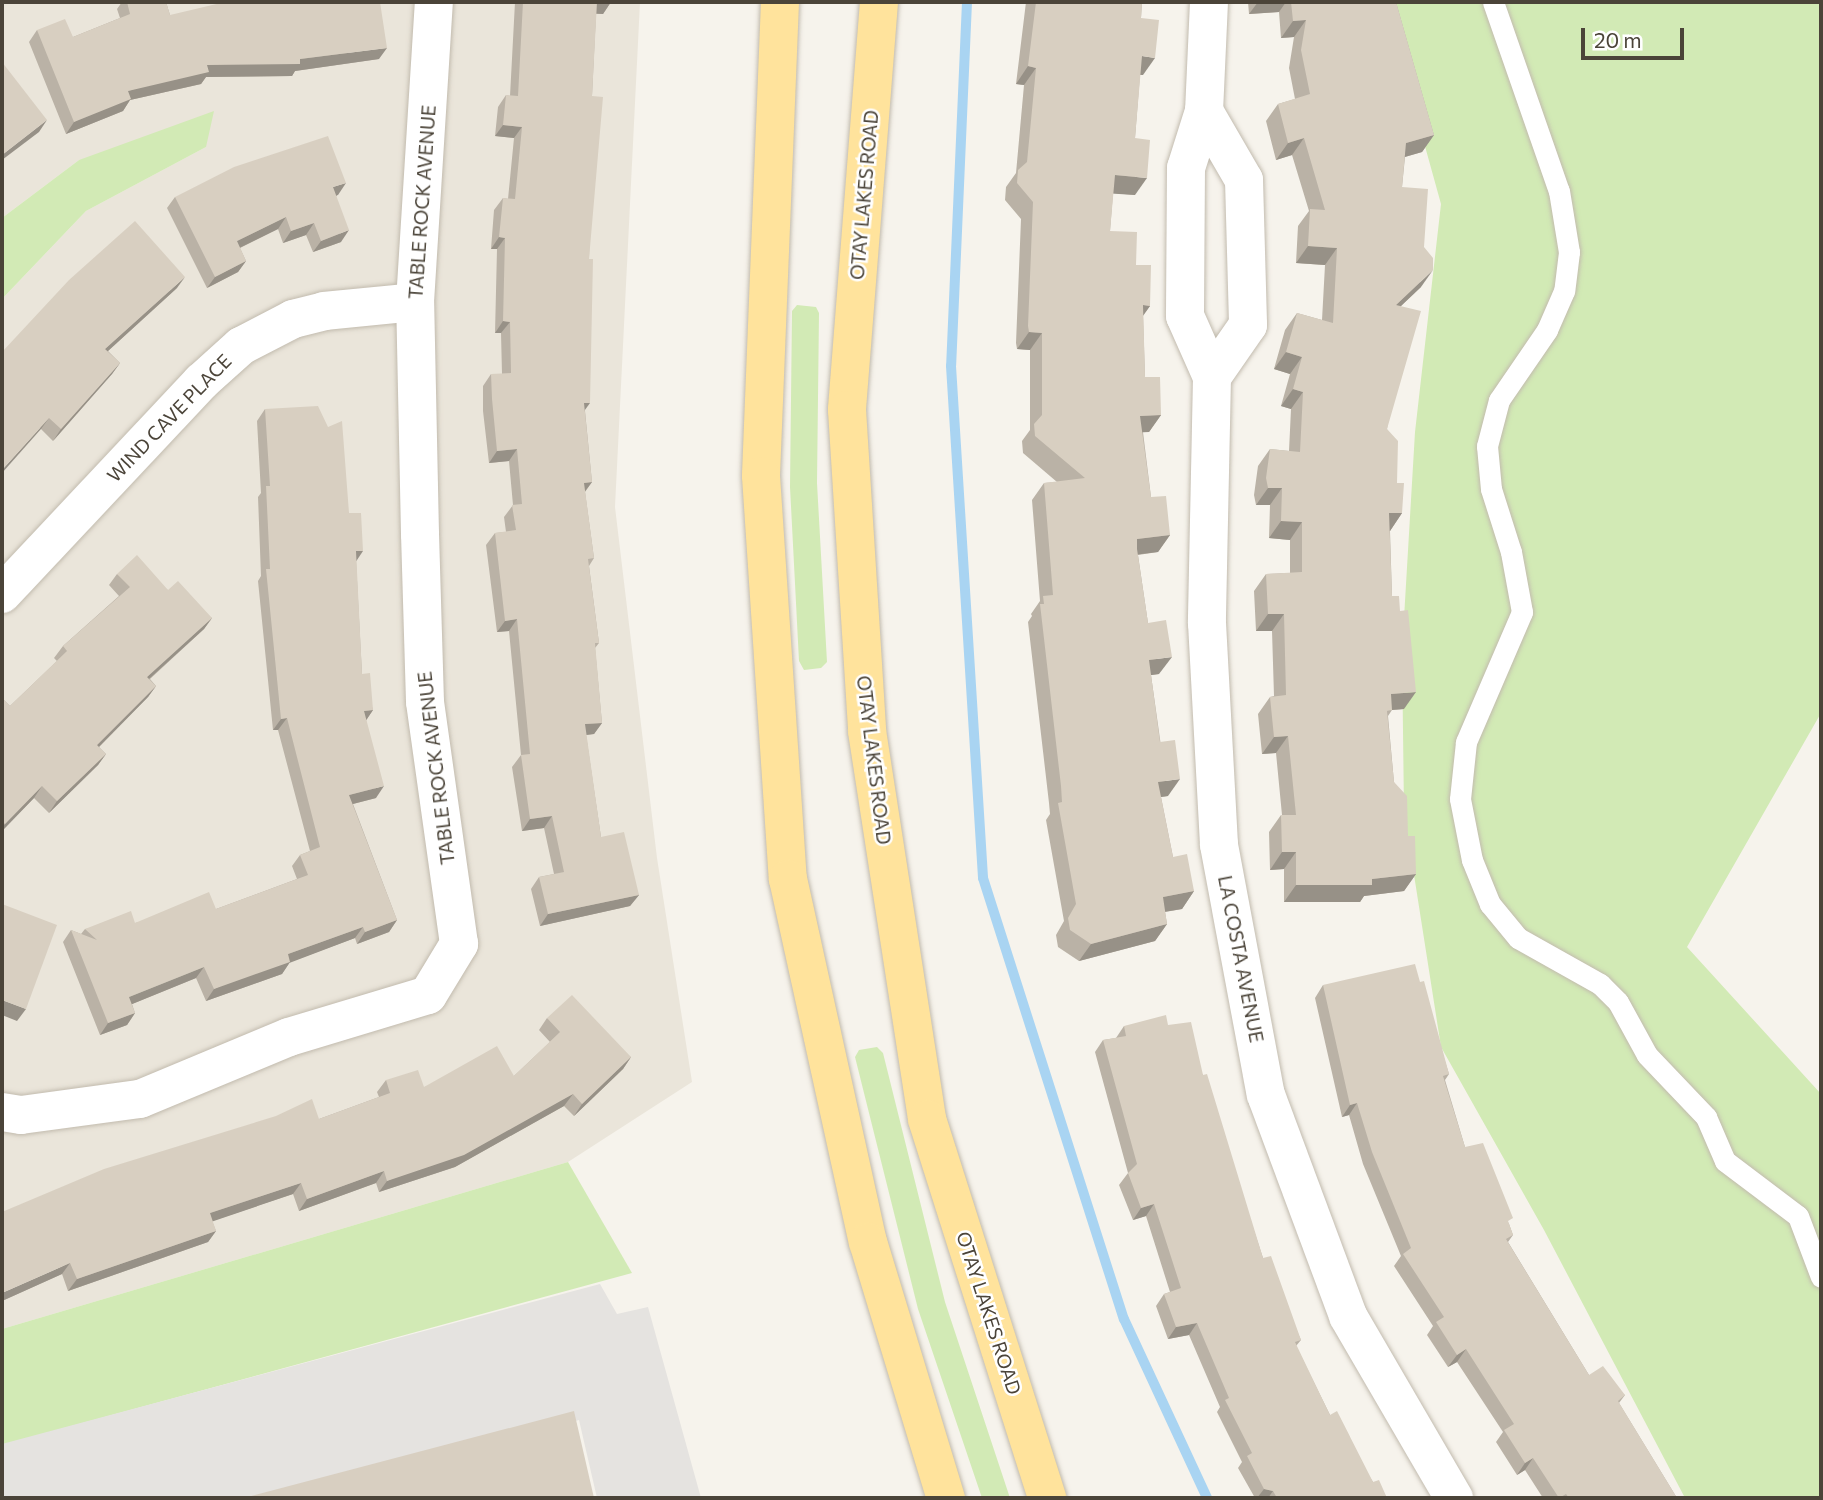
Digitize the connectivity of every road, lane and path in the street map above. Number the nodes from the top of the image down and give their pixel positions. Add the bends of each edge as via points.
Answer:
1 (434, 2) edge
2 (780, 2) edge
3 (879, 2) edge
4 (1209, 2) edge
5 (1493, 2) edge
6 (1204, 111) junction
7 (415, 302) junction
8 (1213, 377) junction
9 (2, 594) edge
10 (2, 1112) edge
11 (1821, 1277) edge
12 (946, 1498) edge
13 (1047, 1498) edge
14 (1454, 1498) edge

1 - 7 street, TABLE ROCK AVENUE
2 - 12 main road via 761,476 788,880 868,1242
3 - 13 main road, OTAY LAKES ROAD via 847,410 867,731 927,1119
4 - 6 street, LA COSTA AVENUE
5 - 11 lane via 1559,191 1569,252 1564,291 1547,330 1499,400 1486,446 1491,489 1511,552 1522,612 1466,742 1461,799 1472,860 1490,904 1518,938 1600,984 1618,1002 1647,1055 1706,1117 1726,1161 1798,1216
6 - 8 street, LA COSTA AVENUE via 1186,168 1185,316
6 - 8 street via 1244,180 1248,325
7 - 9 street, WIND CAVE PLACE via 324,311 293,319 241,346 201,382
7 - 10 street, TABLE ROCK AVENUE via 425,702 459,944 428,995 289,1037 140,1099 21,1115
8 - 14 street, LA COSTA AVENUE via 1207,623 1219,845 1266,1095 1348,1316

